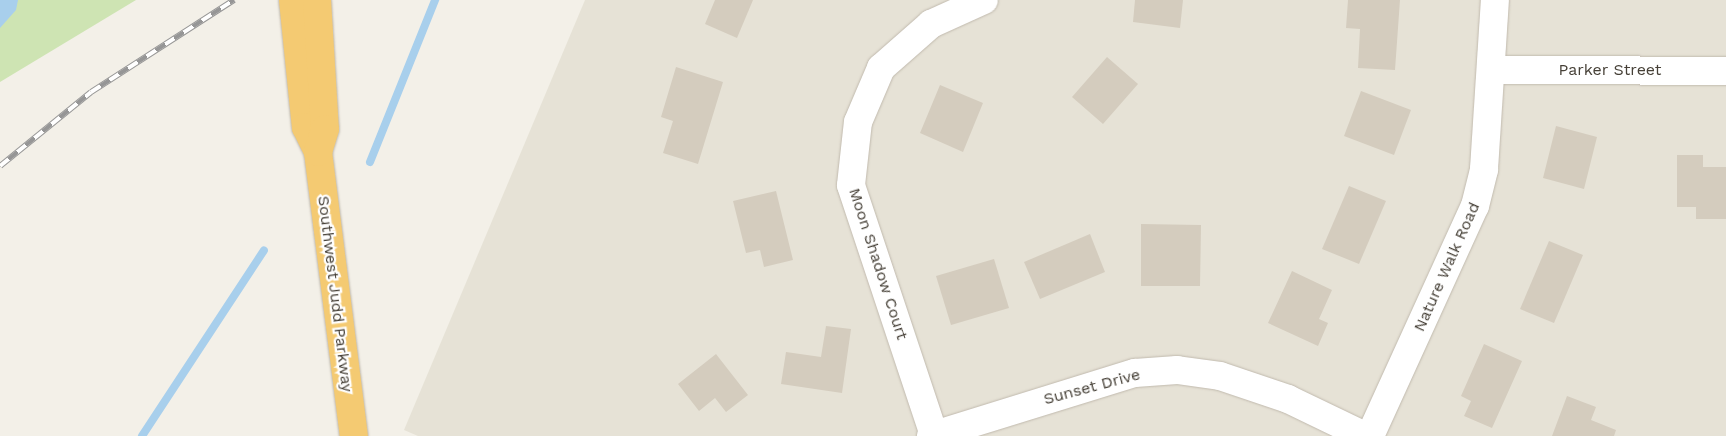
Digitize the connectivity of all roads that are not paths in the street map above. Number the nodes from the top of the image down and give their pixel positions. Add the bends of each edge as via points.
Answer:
1 (293, 0) edge
2 (317, 0) edge
3 (984, 0) edge
4 (1495, 0) edge
5 (1493, 70) junction
6 (1726, 71) edge
7 (318, 152) junction
8 (932, 435) edge
9 (354, 436) edge
10 (1365, 436) edge
11 (1370, 436) edge

1 - 7 highway, Southwest Judd Parkway via 306,127
2 - 7 highway, Southwest Judd Parkway via 325,129
3 - 8 street, Moon Shadow Court via 931,24 881,68 858,122 851,184
4 - 5 street, Nature Walk Road
5 - 6 street, Parker Street
5 - 11 street, Nature Walk Road via 1484,169 1476,206
7 - 9 highway, Southwest Judd Parkway
8 - 10 street, Sunset Drive via 1135,373 1177,370 1220,376 1288,399

